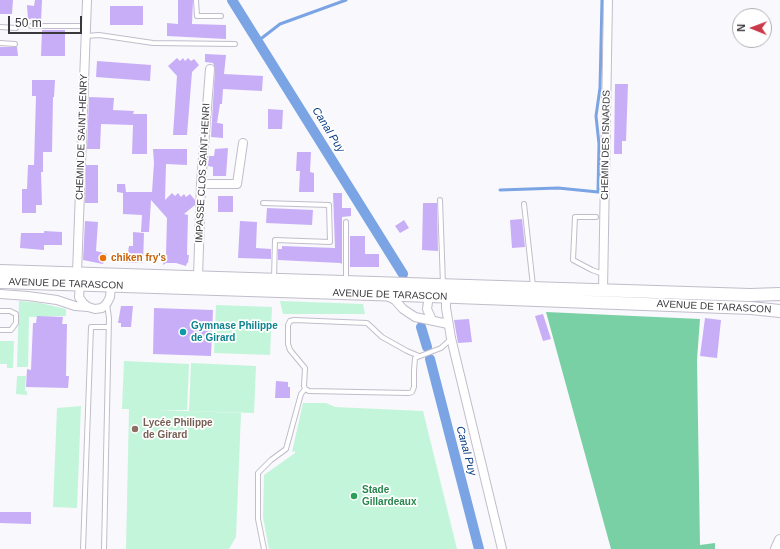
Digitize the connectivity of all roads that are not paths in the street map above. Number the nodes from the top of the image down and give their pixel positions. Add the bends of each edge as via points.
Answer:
1 (87, 0) edge
2 (196, 0) edge
3 (608, 0) edge
4 (221, 16) dead end
5 (31, 26) dead end
6 (86, 26) junction
7 (0, 27) edge
8 (16, 28) dead end
9 (85, 36) junction
10 (0, 43) edge
11 (15, 44) dead end
12 (234, 44) dead end
13 (210, 69) dead end
14 (243, 143) dead end
15 (200, 184) junction
16 (440, 200) dead end
17 (263, 202) dead end
18 (524, 204) dead end
19 (596, 217) dead end
20 (346, 222) dead end
21 (0, 271) edge
22 (603, 274) junction
23 (198, 277) junction
24 (78, 279) junction
25 (274, 279) junction
26 (0, 282) edge
27 (346, 282) junction
28 (111, 286) junction
29 (533, 288) junction
30 (437, 290) junction
31 (603, 291) junction
32 (0, 294) edge
33 (385, 294) junction
34 (780, 294) edge
35 (107, 303) junction
36 (88, 307) junction
37 (0, 311) edge
38 (780, 311) edge
39 (432, 320) junction
40 (448, 324) junction
41 (108, 327) junction
42 (0, 330) edge
43 (451, 338) junction
44 (419, 356) junction
45 (305, 389) junction
46 (780, 540) edge
47 (83, 549) edge
48 (104, 549) edge
49 (264, 549) edge
50 (502, 549) edge
51 (776, 549) edge

1 - 6 street, CHEMIN DE SAINT-HENRY
2 - 4 lane via 197,16
3 - 22 street, CHEMIN DES ISNARDS
5 - 6 lane
6 - 9 street, CHEMIN DE SAINT-HENRY
7 - 8 lane
9 - 12 lane via 99,35 153,43
9 - 24 street, CHEMIN DE SAINT-HENRY
10 - 11 lane
13 - 15 street, IMPASSE CLOS SAINT-HENRI
14 - 15 street via 237,184
15 - 23 street, IMPASSE CLOS SAINT-HENRI
16 - 30 lane
17 - 25 lane via 329,205 330,242 275,240
18 - 29 lane
19 - 22 lane via 575,217 573,260
20 - 27 lane
21 - 24 main road, AVENUE DE TARASCON
22 - 31 street, CHEMIN DES ISNARDS
23 - 24 main road, AVENUE DE TARASCON
23 - 25 main road, AVENUE DE TARASCON
24 - 26 main road, AVENUE DE TARASCON
24 - 28 main road, AVENUE DE TARASCON
24 - 36 street, CHEMIN DE SAINT-HENRY via 82,303
25 - 27 main road, AVENUE DE TARASCON
27 - 30 main road, AVENUE DE TARASCON
28 - 33 main road, AVENUE DE TARASCON
28 - 35 street
29 - 30 main road, AVENUE DE TARASCON
29 - 31 main road, AVENUE DE TARASCON
30 - 33 main road, AVENUE DE TARASCON
30 - 38 main road, AVENUE DE TARASCON
30 - 39 street via 428,309
30 - 40 street
31 - 34 main road, AVENUE DE TARASCON
32 - 36 street via 57,300
33 - 39 street via 415,317
35 - 36 street via 102,308
35 - 41 lane
37 - 42 lane via 16,314 16,323 11,330
39 - 40 street
40 - 43 street
41 - 47 lane via 91,327
41 - 48 lane
43 - 44 lane via 441,348
43 - 50 street
44 - 45 lane via 415,358 414,387 409,393
44 - 45 lane via 382,337 367,323 290,321 288,344 305,368
45 - 49 lane via 301,394 286,449 258,472 258,519
46 - 51 street

